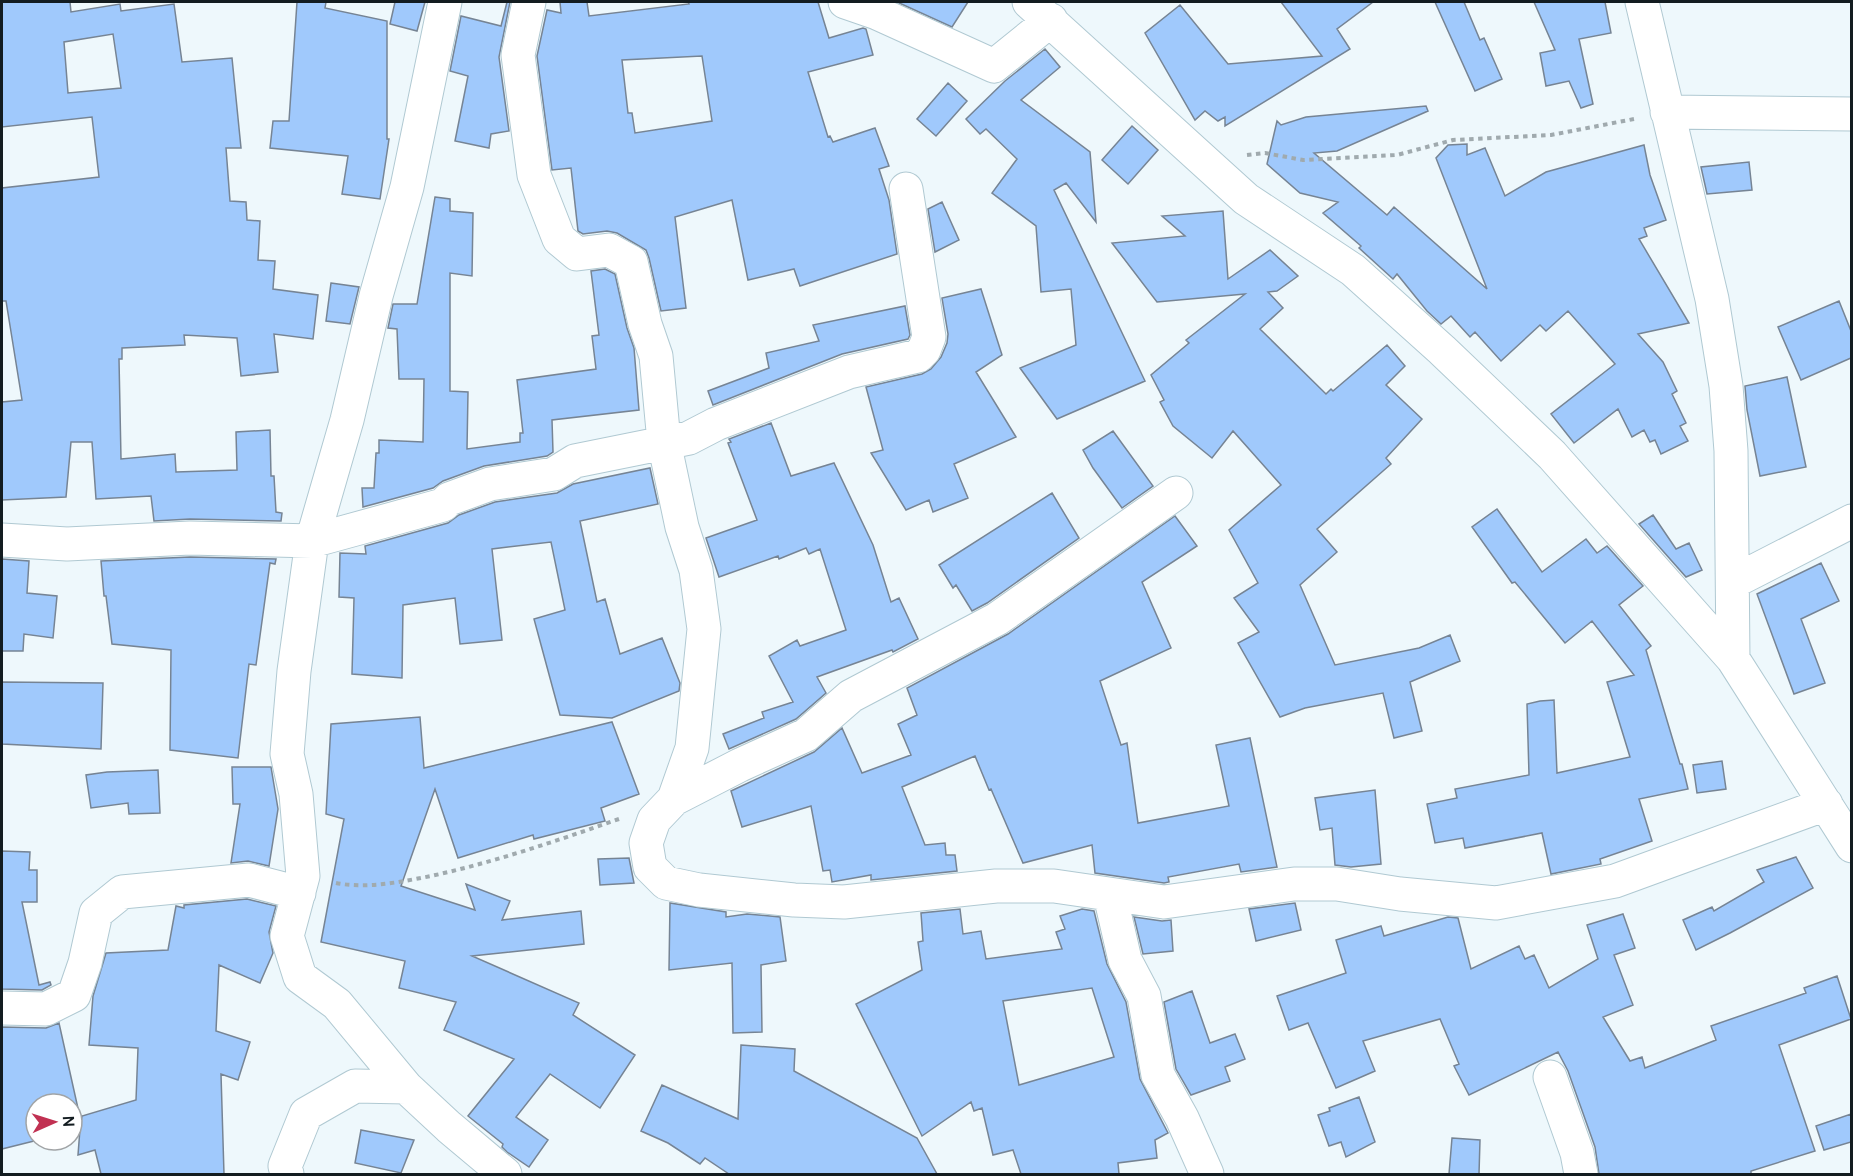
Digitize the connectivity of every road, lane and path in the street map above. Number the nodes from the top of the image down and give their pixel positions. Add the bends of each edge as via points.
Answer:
1 (445, 2) edge
2 (529, 2) edge
3 (845, 2) edge
4 (1642, 2) edge
5 (1040, 11) edge
6 (1667, 112) junction
7 (1851, 114) edge
8 (1202, 159) junction
9 (906, 189) dead end
10 (664, 442) junction
11 (1176, 492) dead end
12 (1851, 521) edge
13 (2, 540) edge
14 (312, 541) junction
15 (1734, 582) junction
16 (1733, 659) junction
17 (1826, 804) junction
18 (664, 810) junction
19 (1850, 841) edge
20 (301, 885) junction
21 (1110, 895) junction
22 (2, 1008) edge
23 (1550, 1077) dead end
24 (406, 1087) junction
25 (287, 1174) edge
26 (505, 1174) edge
27 (1207, 1174) edge
28 (1581, 1174) edge

1 - 14 street via 407,188
2 - 10 street via 518,55 534,175 559,239 577,254 609,250 630,261 656,356
3 - 5 street via 994,66
4 - 6 street
5 - 8 street
6 - 7 street
6 - 8 path via 1551,135 1454,140 1397,155 1303,160 1265,153
6 - 15 street via 1712,300 1726,386
8 - 16 street via 1246,199 1353,270 1442,350 1552,455
9 - 10 street via 929,337 924,350 918,356 849,372 689,438
10 - 14 street via 575,461 554,474 490,484 448,499 443,505
10 - 18 street via 682,527 696,570 704,628 692,748
11 - 18 street via 997,619 851,696 806,735 740,765
12 - 15 street
13 - 14 street via 67,544 190,538
14 - 20 street via 287,754 296,794
15 - 16 street
16 - 17 street
17 - 19 street
17 - 21 street via 1615,881 1496,903 1337,884 1293,884 1164,902
18 - 20 path via 629,815 522,853 403,882
18 - 21 street via 646,843 650,867 666,883 699,890 844,902 996,885 1054,886
20 - 22 street via 249,880 122,892 96,913 74,995 46,1009
20 - 24 street via 287,936 300,977 337,1004
21 - 27 street via 1125,960 1144,996 1158,1075
23 - 28 street
24 - 25 street via 355,1086 306,1114 285,1166
24 - 26 street

